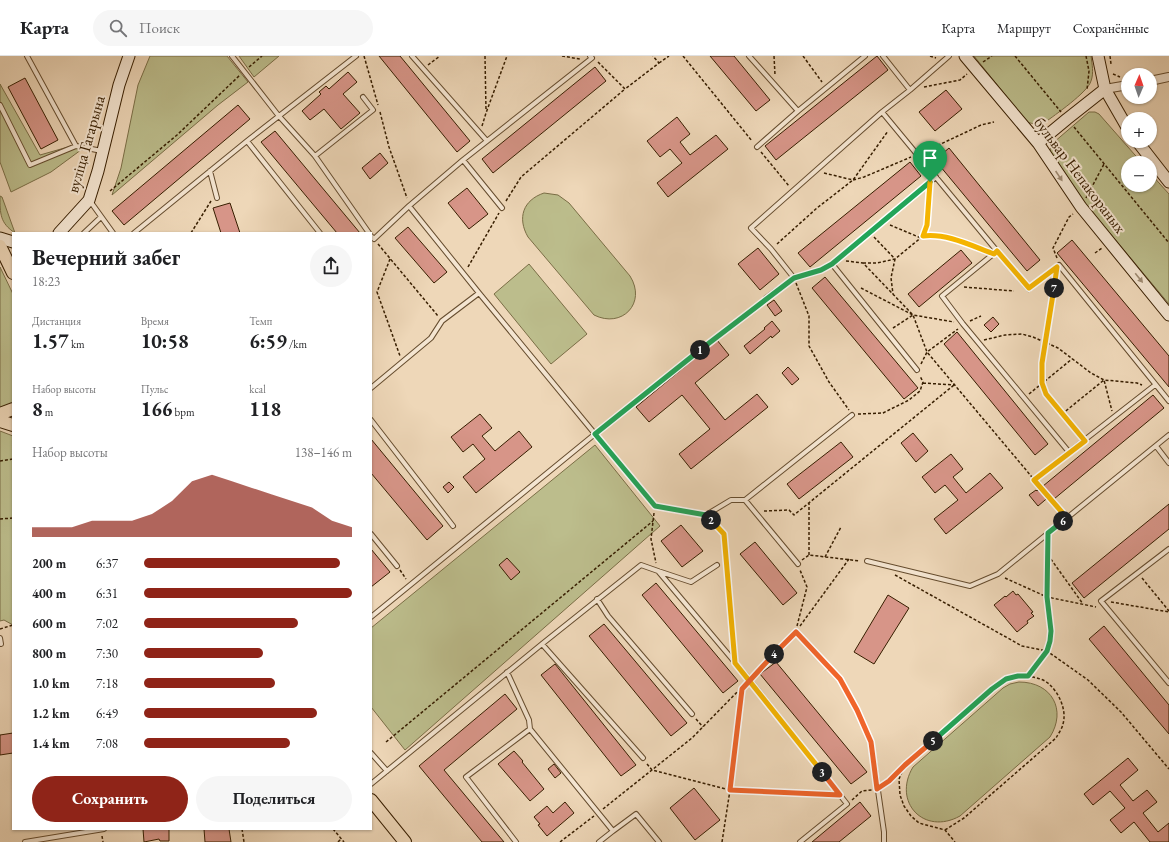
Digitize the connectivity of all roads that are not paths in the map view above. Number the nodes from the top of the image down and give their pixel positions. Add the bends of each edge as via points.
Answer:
1 (27, 56) edge
2 (129, 56) edge
3 (232, 56) edge
4 (356, 56) edge
5 (412, 56) edge
6 (590, 56) edge
7 (749, 56) edge
8 (865, 56) edge
9 (883, 56) edge
10 (949, 56) edge
11 (965, 56) edge
12 (1098, 56) edge
13 (1169, 77) edge
14 (1157, 80) edge
15 (1121, 84) edge
16 (910, 90) junction
17 (1105, 90) junction
18 (363, 97) dead end
19 (0, 105) edge
20 (798, 111) junction
21 (882, 112) junction
22 (278, 115) junction
23 (1121, 117) edge
24 (247, 140) junction
25 (487, 141) junction
26 (1038, 144) junction
27 (76, 146) junction
28 (757, 147) road end
29 (1142, 148) edge
30 (103, 151) junction
31 (315, 156) junction
32 (463, 160) junction
33 (210, 171) junction
34 (936, 177) junction
35 (1169, 182) edge
36 (217, 198) dead end
37 (89, 200) junction
38 (409, 206) junction
39 (502, 208) road end
40 (101, 217) junction
41 (60, 232) edge
42 (85, 232) edge
43 (112, 232) edge
44 (135, 232) edge
45 (319, 232) edge
46 (368, 232) edge
47 (372, 237) edge
48 (0, 238) edge
49 (12, 242) edge
50 (0, 246) edge
51 (995, 253) junction
52 (12, 270) edge
53 (479, 292) junction
54 (766, 298) road end
55 (1169, 315) edge
56 (917, 370) dead end
57 (1154, 385) junction
58 (372, 387) edge
59 (1169, 401) edge
60 (12, 410) edge
61 (0, 414) edge
62 (852, 415) road end
63 (0, 421) edge
64 (372, 421) edge
65 (12, 425) edge
66 (595, 434) junction
67 (1169, 436) edge
68 (1156, 446) junction
69 (1069, 452) junction
70 (1169, 463) edge
71 (1046, 470) road end
72 (745, 500) junction
73 (706, 515) junction
74 (453, 526) dead end
75 (724, 534) road end
76 (372, 535) edge
77 (1169, 549) edge
78 (867, 561) road end
79 (798, 564) road end
80 (717, 565) dead end
81 (397, 566) road end
82 (658, 571) junction
83 (597, 599) junction
84 (372, 616) edge
85 (796, 632) road end
86 (0, 638) edge
87 (1, 644) edge
88 (542, 644) junction
89 (507, 672) junction
90 (1169, 682) edge
91 (692, 714) road end
92 (530, 729) junction
93 (372, 754) edge
94 (643, 758) dead end
95 (387, 771) junction
96 (372, 783) edge
97 (372, 801) edge
98 (98, 830) edge
99 (613, 831) junction
100 (25, 842) edge
101 (405, 842) edge
102 (516, 842) edge
103 (599, 842) edge
104 (659, 842) edge
105 (800, 842) edge
106 (884, 842) edge

1 - 27 lane
2 - 30 main road, вуліца Гагарына
3 - 22 lane
4 - 22 lane
5 - 25 lane
6 - 25 lane via 592,58
7 - 20 lane
8 - 20 lane
9 - 16 lane
10 - 16 lane
11 - 26 main road, бульвар Непакораных
12 - 17 main road
13 - 14 street
15 - 17 street
16 - 21 lane
17 - 23 main road
17 - 26 main road
18 - 31 lane via 373,110
19 - 27 lane via 30,165
20 - 28 lane
21 - 34 lane
21 - 54 lane via 751,228 794,278
22 - 24 lane
22 - 31 lane
24 - 33 lane
24 - 45 lane
25 - 32 lane
26 -> 55 main road, бульвар Непакораных via 1081,207
27 - 30 lane
29 - 35 main road
30 - 37 main road, вуліца Гагарына
31 - 46 lane
32 - 38 lane
32 - 39 lane
33 - 36 lane
33 - 44 lane
34 - 51 lane
34 - 56 lane via 832,264
37 - 40 lane
37 - 41 main road, вуліца Гагарына
38 - 47 lane
38 - 53 lane
40 - 42 lane
40 - 43 lane
48 - 49 main road
50 - 52 main road
51 - 57 lane via 1029,288 1059,265
51 - 69 lane via 942,296
53 - 58 lane via 442,321 431,338
53 - 66 lane
57 - 59 lane
57 - 69 lane
60 - 61 main road
62 - 72 lane
63 - 65 main road
64 - 74 lane
66 - 73 lane via 655,506
66 - 84 lane
67 - 68 lane
68 - 70 lane
68 - 78 lane via 998,574 970,586
69 - 71 lane
72 - 73 lane via 731,500
72 - 79 lane
73 - 75 lane
76 - 81 lane
77 - 90 lane via 1102,601
80 - 82 lane via 691,582
82 - 83 lane via 641,565
82 - 105 lane via 749,679 847,804
83 - 88 lane
83 - 91 lane via 608,616
85 - 106 lane via 840,679 871,742
86 - 87 lane
88 - 89 lane
88 - 94 lane
89 - 92 lane via 529,720
89 - 95 lane
92 - 99 lane
92 - 102 lane via 466,777
93 - 95 lane
95 - 96 lane
97 - 101 main road
98 - 100 lane
99 - 103 lane
99 - 104 lane via 636,814

